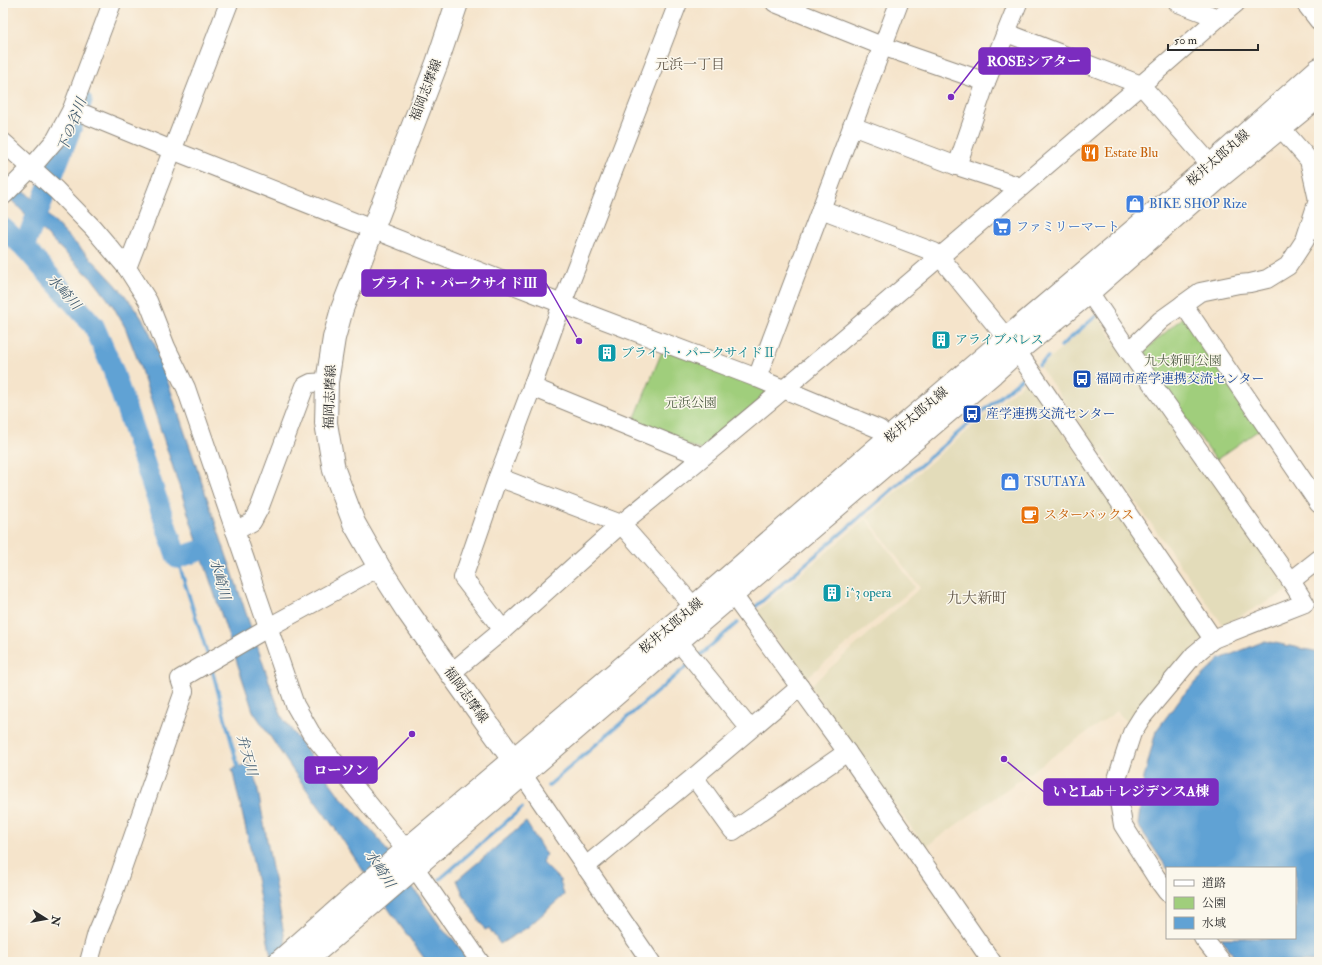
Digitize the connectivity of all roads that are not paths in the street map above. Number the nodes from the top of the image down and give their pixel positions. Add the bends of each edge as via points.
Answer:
1 (112, 3) edge
2 (229, 3) edge
3 (457, 3) edge
4 (678, 3) edge
5 (775, 3) edge
6 (899, 3) edge
7 (1018, 3) edge
8 (1178, 3) edge
9 (1236, 3) edge
10 (1305, 3) edge
11 (1218, 18) junction
12 (1319, 21) edge
13 (1007, 33) junction
14 (882, 46) junction
15 (1319, 69) edge
16 (986, 82) junction
17 (1141, 85) junction
18 (1319, 96) edge
19 (77, 110) junction
20 (852, 126) junction
21 (1281, 128) junction
22 (3, 142) edge
23 (172, 150) junction
24 (1211, 165) junction
25 (957, 166) junction
26 (40, 177) junction
27 (1021, 187) junction
28 (3, 196) edge
29 (1318, 207) edge
30 (821, 209) junction
31 (373, 229) junction
32 (940, 257) junction
33 (127, 268) junction
34 (1089, 292) junction
35 (562, 304) junction
36 (1183, 304) junction
37 (1012, 344) junction
38 (1129, 351) junction
39 (757, 378) junction
40 (327, 382) junction
41 (532, 387) junction
42 (784, 390) junction
43 (889, 438) junction
44 (703, 457) junction
45 (498, 477) junction
46 (1319, 504) edge
47 (621, 524) junction
48 (235, 531) junction
49 (1319, 559) edge
50 (378, 567) junction
51 (1291, 581) junction
52 (728, 588) junction
53 (694, 607) junction
54 (269, 627) junction
55 (503, 630) junction
56 (1213, 639) junction
57 (678, 641) junction
58 (450, 673) junction
59 (800, 687) junction
60 (750, 729) junction
61 (847, 752) junction
62 (518, 768) junction
63 (694, 777) junction
64 (408, 861) junction
65 (585, 867) junction
66 (1166, 891) edge
67 (1204, 939) edge
68 (292, 958) edge
69 (89, 962) edge
70 (480, 962) edge
71 (651, 962) edge
72 (992, 962) edge
73 (1222, 962) edge

1 - 19 street
2 - 23 street
3 - 31 main road, 福岡志摩線 via 437,63
4 - 35 street
5 - 14 street
6 - 14 street
7 - 13 street
8 - 11 street
9 - 11 street
10 - 12 street
11 - 17 street
13 - 16 street
13 - 17 street
14 - 16 street
14 - 20 street
15 - 24 main road, 桜井太郎丸線
16 - 25 street
17 - 24 street
17 - 27 street
18 - 21 main road, 桜井太郎丸線
19 - 23 street
19 - 26 street via 56,139
20 - 25 street
20 - 30 street
21 - 29 street via 1309,160
21 - 34 main road, 桜井太郎丸線 via 1222,175
22 - 26 street
23 - 31 street
23 - 33 street
24 - 37 main road, 桜井太郎丸線
25 - 27 street
26 - 28 street
26 - 33 street via 93,228
27 - 32 street
29 - 36 street via 1305,240 1288,266 1267,279 1200,292
30 - 32 street via 934,252
30 - 39 street
31 - 35 street
31 - 40 main road, 福岡志摩線 via 342,309
32 - 37 street
32 - 42 street
33 - 48 street via 148,301 166,348 186,388
34 - 37 main road, 桜井太郎丸線
34 - 38 street
35 - 39 street
35 - 41 street
36 - 38 street via 1161,320
36 - 46 street
37 - 43 main road, 桜井太郎丸線
37 - 52 main road, 桜井太郎丸線 via 993,373
37 - 56 street
38 - 51 street
39 - 42 street
40 - 48 street via 305,386 259,509 252,522
40 - 50 main road, 福岡志摩線 via 326,423 334,470 354,524
41 - 44 street
41 - 45 street
42 - 43 street via 879,429
42 - 44 street
43 - 52 main road, 桜井太郎丸線
44 - 47 street
45 - 47 street
45 - 55 street via 463,578
47 - 53 street
47 - 55 street
48 - 54 street
49 - 51 street
50 - 54 street
50 - 58 main road, 福岡志摩線
51 - 56 street via 1305,603
52 - 53 main road, 桜井太郎丸線
52 - 57 main road, 桜井太郎丸線
52 - 59 street
53 - 62 main road, 桜井太郎丸線
54 - 64 street via 295,705 312,733
54 - 69 street via 180,679 184,691 111,900 97,933
55 - 58 street
56 - 66 street via 1194,655 1142,717 1132,732 1117,779 1123,825
57 - 60 street
57 - 62 main road, 桜井太郎丸線
58 - 62 main road, 福岡志摩線
59 - 60 street
59 - 61 street
60 - 63 street
61 - 63 street via 734,831
61 - 72 street
62 - 64 main road
62 - 65 street
63 - 65 street
64 - 68 main road
64 - 70 street
65 - 71 street
67 - 73 street

